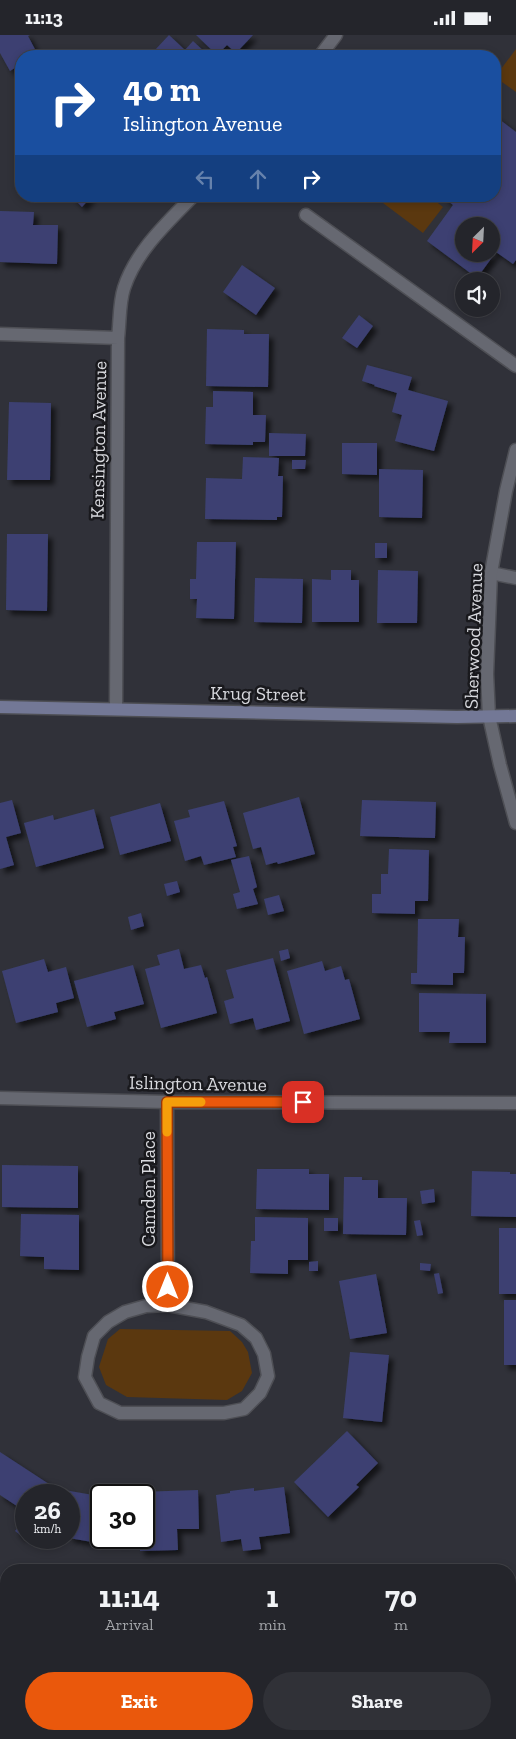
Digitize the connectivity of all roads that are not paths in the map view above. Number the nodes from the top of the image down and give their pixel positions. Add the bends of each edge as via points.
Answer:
1 (336, 35) edge
2 (325, 50) edge
3 (187, 202) edge
4 (306, 215) dead end
5 (0, 334) edge
6 (118, 338) junction
7 (516, 366) edge
8 (516, 450) edge
9 (491, 573) junction
10 (516, 578) edge
11 (0, 707) edge
12 (116, 709) junction
13 (489, 716) junction
14 (516, 716) edge
15 (516, 823) edge
16 (0, 1098) edge
17 (167, 1102) junction
18 (516, 1103) edge
19 (168, 1305) junction

1 - 2 street
3 - 6 street, Kensington Avenue via 146,246 132,268 123,290
4 - 7 street
5 - 6 street
6 - 12 street, Kensington Avenue
8 - 9 street, Sherwood Avenue
9 - 10 street
9 - 13 street, Sherwood Avenue via 487,674
11 - 12 street, Krug Street
12 - 13 street, Krug Street
13 - 14 street, Krug Street
13 - 15 street, Sherwood Avenue
16 - 17 street, Islington Avenue
17 - 18 street, Islington Avenue
17 - 19 street, Camden Place
19 - 19 street via 146,1306 125,1312 94,1336 85,1377 99,1403 120,1413 224,1413 244,1409 260,1393 268,1376 264,1354 256,1338 241,1325 206,1312

